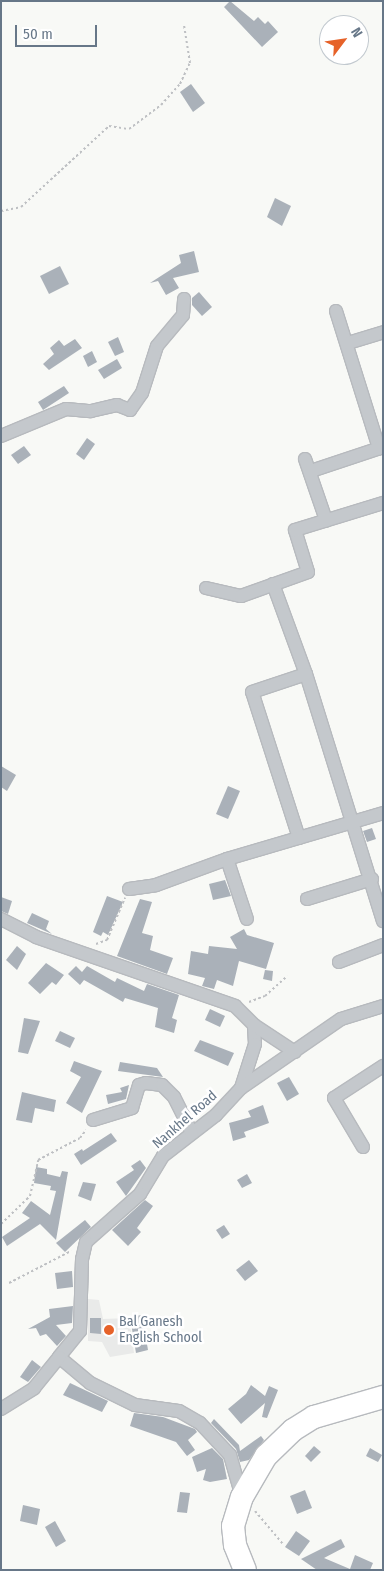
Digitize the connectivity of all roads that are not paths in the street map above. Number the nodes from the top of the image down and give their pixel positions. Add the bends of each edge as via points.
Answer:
1 (184, 299) dead end
2 (336, 311) dead end
3 (383, 332) edge
4 (348, 343) junction
5 (1, 436) edge
6 (381, 447) edge
7 (305, 459) dead end
8 (311, 471) junction
9 (383, 503) edge
10 (326, 520) junction
11 (274, 584) junction
12 (206, 588) dead end
13 (306, 674) junction
14 (383, 813) edge
15 (354, 822) junction
16 (299, 838) junction
17 (227, 859) junction
18 (372, 879) junction
19 (129, 889) road end
20 (307, 899) dead end
21 (1, 919) edge
22 (247, 919) dead end
23 (383, 920) edge
24 (383, 945) edge
25 (339, 962) dead end
26 (383, 1006) edge
27 (254, 1026) junction
28 (295, 1052) junction
29 (383, 1066) edge
30 (241, 1088) junction
31 (93, 1120) road end
32 (192, 1133) junction
33 (363, 1147) dead end
34 (59, 1357) junction
35 (383, 1397) edge
36 (1, 1409) edge
37 (242, 1497) junction
38 (244, 1570) edge

1 - 5 street via 183,314 157,346 135,406 126,411 116,405 91,411 66,409
2 - 4 street
3 - 4 street
4 - 6 street
6 - 8 street
7 - 8 street
8 - 10 street
9 - 10 street
10 - 11 street via 295,530 308,572
11 - 12 street via 241,596
11 - 13 street
13 - 15 street
13 - 16 street via 252,692
14 - 15 street
15 - 16 street
15 - 18 street
16 - 17 street
17 - 19 street via 156,885
17 - 22 street
18 - 20 street
18 - 23 street
21 - 27 street via 36,937 234,1006
24 - 25 street
26 - 28 street via 341,1019
27 - 28 street
27 - 30 street, Nankhel Road via 255,1044
28 - 30 street
29 - 33 street via 334,1098
30 - 32 street, Nankhel Road via 216,1115
31 - 32 street via 132,1108 140,1085 162,1085 174,1097
32 - 34 street, Nankhel Road via 163,1156 140,1194 86,1242 82,1259 80,1331
34 - 36 street via 34,1388
34 - 37 street via 90,1382 135,1406 179,1412 200,1423 230,1455
35 - 37 highway via 314,1418 293,1430 266,1456
37 - 38 highway via 233,1526 234,1545

